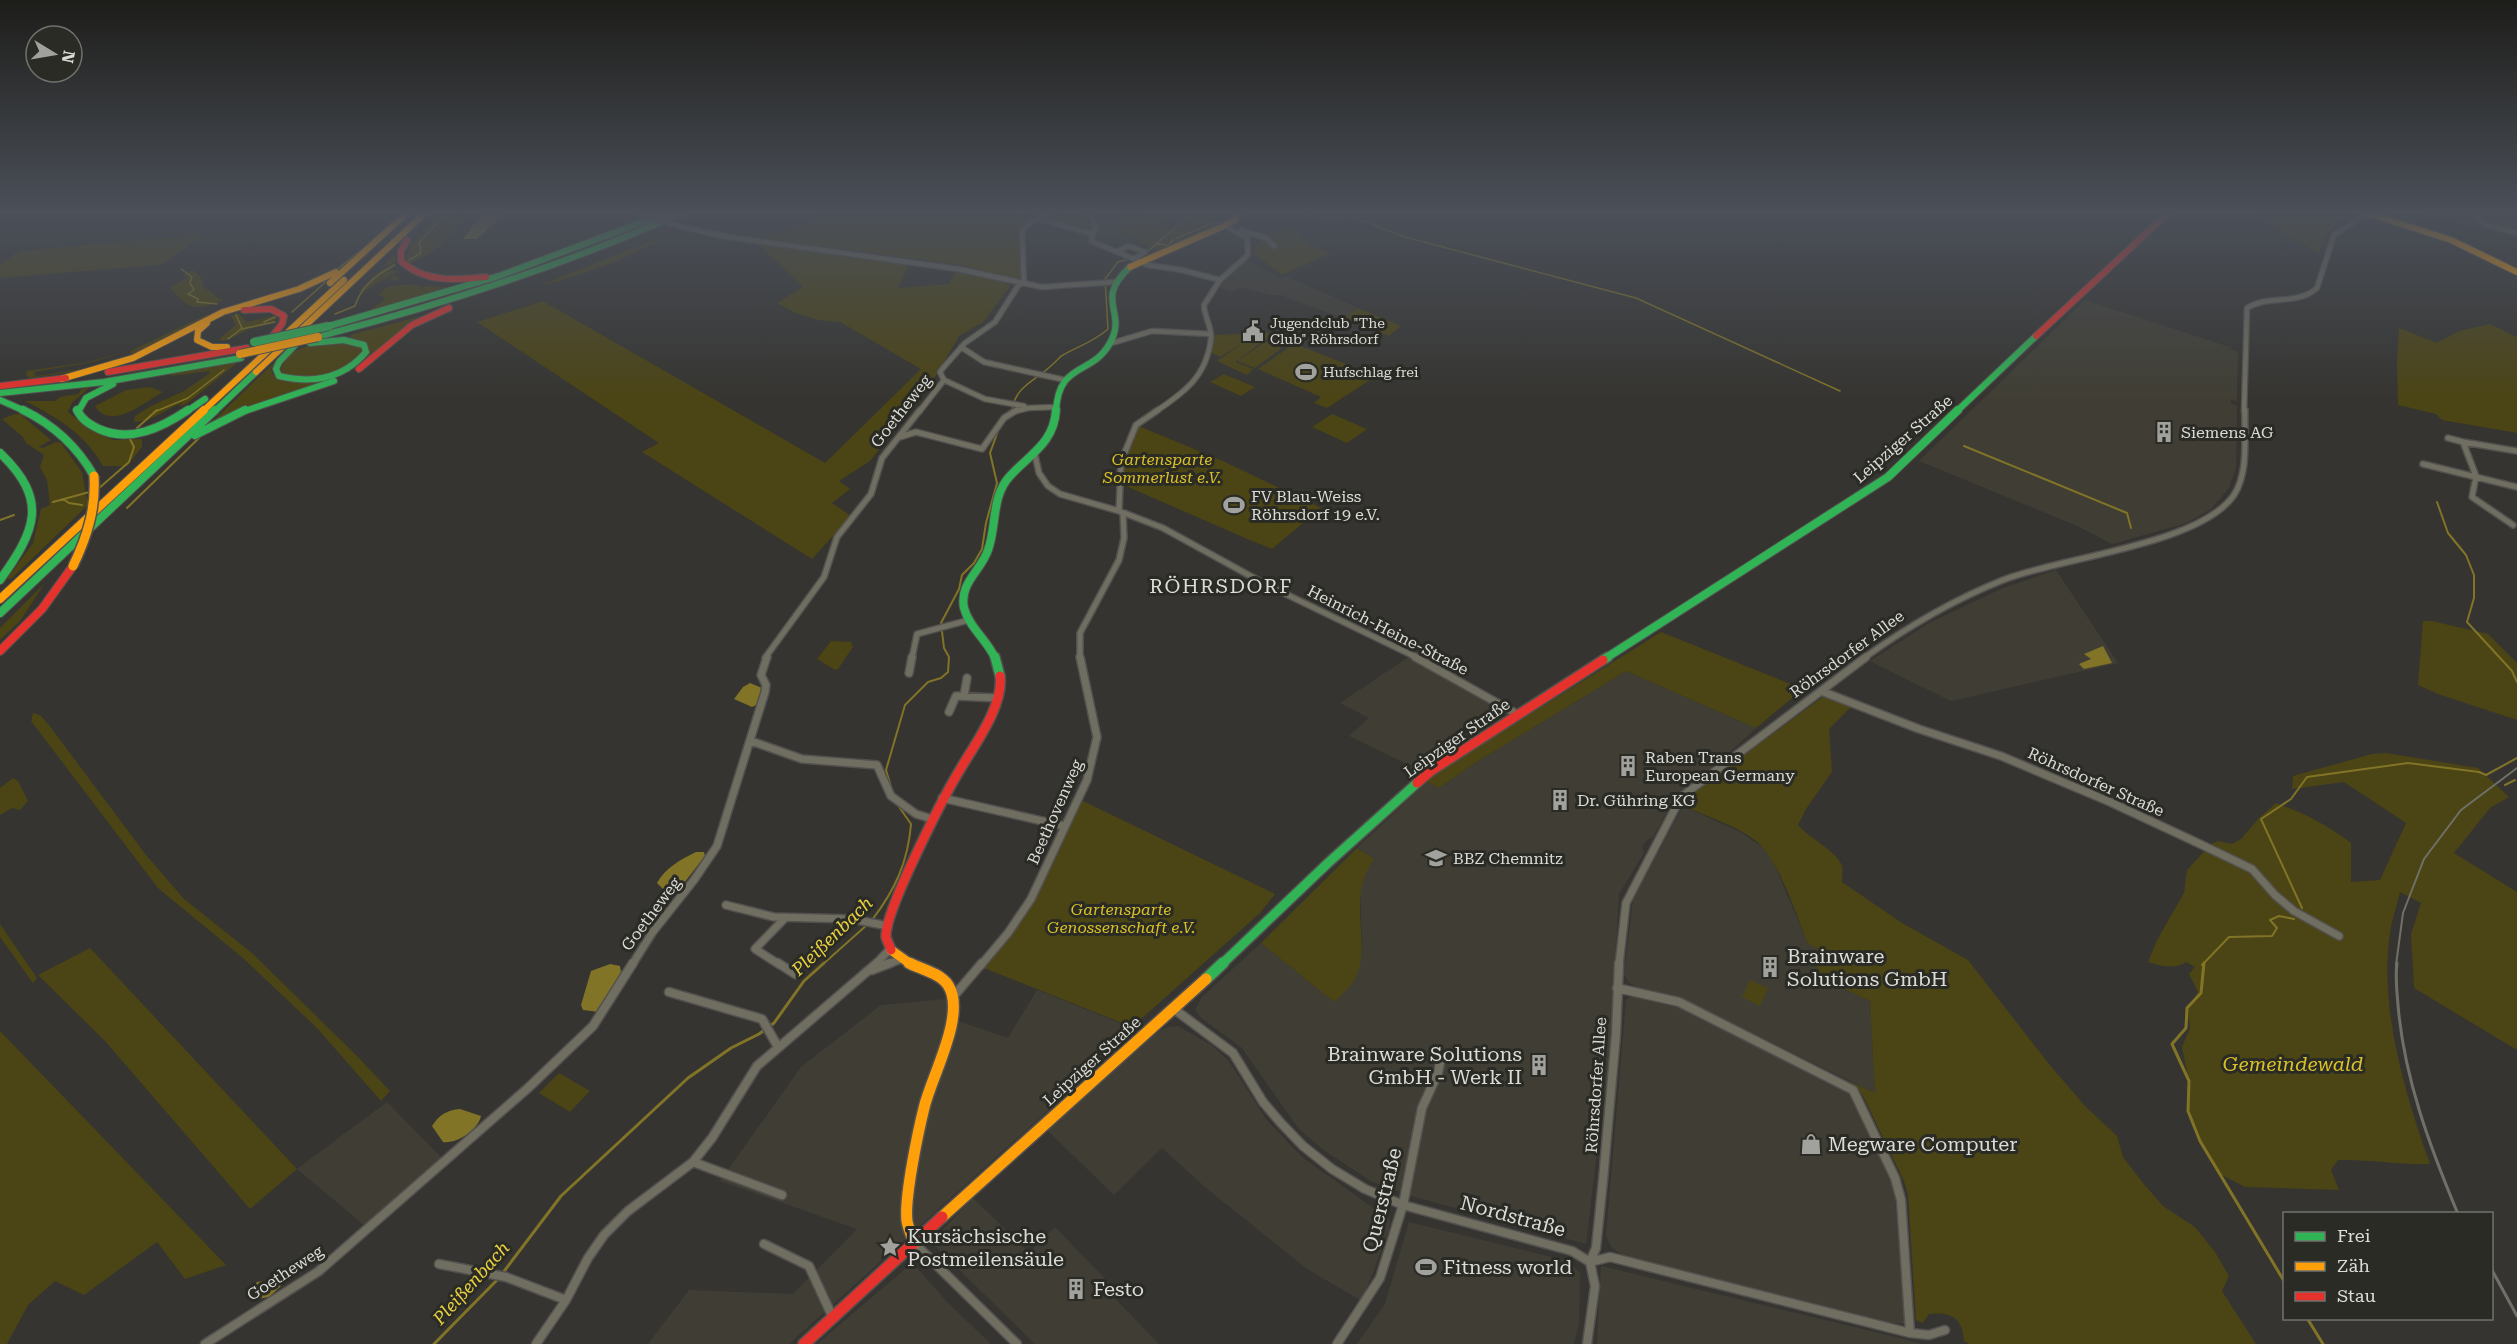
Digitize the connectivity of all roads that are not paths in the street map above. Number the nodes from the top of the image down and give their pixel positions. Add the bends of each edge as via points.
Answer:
1 (330, 275) edge
2 (339, 275) edge
3 (349, 275) edge
4 (360, 275) edge
5 (370, 275) edge
6 (421, 275) edge
7 (492, 275) edge
8 (507, 275) edge
9 (519, 275) edge
10 (530, 275) edge
11 (543, 275) edge
12 (987, 275) edge
13 (1026, 275) edge
14 (1117, 275) edge
15 (1198, 275) edge
16 (1225, 275) edge
17 (2100, 275) edge
18 (2321, 275) edge
19 (1220, 280) junction
20 (1108, 282) junction
21 (1021, 283) junction
22 (478, 297) junction
23 (320, 334) junction
24 (1211, 334) junction
25 (271, 338) junction
26 (1112, 343) junction
27 (961, 347) junction
28 (246, 351) junction
29 (151, 374) junction
30 (61, 379) junction
31 (944, 380) junction
32 (1065, 380) junction
33 (0, 386) edge
34 (0, 392) edge
35 (205, 399) junction
36 (0, 400) edge
37 (1056, 406) junction
38 (1013, 407) junction
39 (910, 424) junction
40 (916, 432) junction
41 (899, 438) junction
42 (2448, 438) dead end
43 (2463, 442) junction
44 (177, 447) junction
45 (2517, 452) edge
46 (0, 453) edge
47 (1035, 455) junction
48 (2423, 464) dead end
49 (2475, 476) junction
50 (132, 477) junction
51 (2517, 488) edge
52 (1121, 512) junction
53 (2513, 525) dead end
54 (0, 580) edge
55 (0, 599) edge
56 (0, 613) edge
57 (969, 620) junction
58 (0, 651) edge
59 (909, 673) dead end
60 (967, 678) dead end
61 (1821, 691) junction
62 (964, 696) junction
63 (998, 698) junction
64 (949, 712) dead end
65 (1516, 714) junction
66 (751, 741) junction
67 (941, 798) junction
68 (932, 819) junction
69 (1064, 826) junction
70 (726, 905) dead end
71 (785, 918) junction
72 (888, 926) junction
73 (2339, 936) dead end
74 (889, 950) junction
75 (901, 959) junction
76 (868, 972) junction
77 (795, 974) dead end
78 (1617, 988) junction
79 (669, 992) dead end
80 (953, 998) junction
81 (1174, 1009) junction
82 (778, 1047) junction
83 (1440, 1057) dead end
84 (693, 1162) junction
85 (782, 1195) dead end
86 (1403, 1205) junction
87 (764, 1244) dead end
88 (914, 1244) junction
89 (1590, 1262) junction
90 (439, 1264) dead end
91 (566, 1300) junction
92 (833, 1318) junction
93 (1945, 1330) dead end
94 (1910, 1333) junction
95 (205, 1344) edge
96 (536, 1344) edge
97 (804, 1344) edge
98 (1017, 1344) edge
99 (1337, 1344) edge
100 (1587, 1344) edge

1 - 30 main road via 310,285 223,312 133,358
2 - 25 main road
3 - 50 main road
4 - 44 main road
5 - 23 main road via 288,352 276,369 279,375 310,380 336,374 360,362 366,352 359,342
6 - 7 main road via 467,279
8 - 23 main road
9 - 23 main road
10 - 23 main road via 468,296
11 - 22 main road
12 - 21 street, bridge
13 - 21 street, Goetheweg
14 - 20 main road
15 - 19 street
16 - 19 street, Beethovenweg
17 - 65 main road, Leipziger Straße via 1888,477
18 - 61 street, Röhrsdorfer Allee via 2312,293 2262,300 2247,308 2243,473 2236,492 2219,511 2178,533 2037,569 1954,601 1905,629
19 - 24 street, Beethovenweg via 1204,305
20 - 21 street via 1049,287
20 - 26 main road via 1115,331
21 - 27 street, Goetheweg via 995,322
22 - 23 main road
22 - 44 main road via 412,326 350,374 248,409
23 - 28 main road, bridge
23 - 28 main road, bridge
24 - 26 street via 1152,331
24 - 52 street, Beethovenweg via 1205,363 1192,385 1136,425 1121,462
25 - 28 main road via 284,316 266,309 242,310 217,318 196,336 201,344
25 - 35 main road
26 - 32 main road
27 - 31 street, Goetheweg via 940,372
27 - 32 street via 984,362
28 - 29 main road
28 - 30 main road
28 - 34 main road via 131,374
29 - 34 main road
29 - 35 main road via 96,392 80,404 79,416 111,434 136,433 168,424
30 - 33 main road
31 - 38 street, Goetheweg
31 - 39 street, Goetheweg
32 - 37 main road via 1057,392
35 - 50 main road
36 - 58 main road, bridge via 42,419 68,439 84,456 94,476 96,499 84,545 73,566 42,609
37 - 38 street
37 - 47 main road via 1055,425
38 - 40 street via 982,448
39 - 40 street
39 - 41 street, Goetheweg
40 - 41 street
41 - 66 street, Goetheweg via 880,462 879,475 866,503 837,537 830,564 817,588 765,659 761,675 766,685
42 - 43 street
43 - 45 street
43 - 49 street
44 - 56 main road
46 - 54 main road via 23,473 33,506 27,538
47 - 52 street, Heinrich-Heine-Straße via 1039,473 1060,494
47 - 57 main road via 1002,487 988,548 964,592
48 - 49 street
49 - 51 street
49 - 53 street via 2472,497
50 - 55 main road
52 - 65 street, Heinrich-Heine-Straße via 1163,528 1265,584 1421,660
52 - 69 street, Beethovenweg via 1124,538 1119,560 1080,633 1080,657 1097,737 1087,780
57 - 59 street via 917,634
57 - 63 main road via 998,659
60 - 62 street
61 - 73 street, Röhrsdorfer Straße via 2001,756 2200,844 2252,869 2294,911
61 - 78 street, Röhrsdorfer Allee via 1682,797 1626,903
62 - 63 street
62 - 64 street via 956,696
63 - 67 main road via 987,725
65 - 81 main road, Leipziger Straße via 1431,771
66 - 68 street via 802,759 877,765 891,796 916,814
66 - 95 street, Goetheweg via 717,846 652,933 593,1026 319,1271
67 - 68 main road
67 - 69 street
68 - 72 main road
69 - 80 street, Beethovenweg via 1031,898 1008,933
70 - 71 street via 761,916
71 - 72 street via 873,920
71 - 77 street via 755,949
72 - 74 main road
74 - 75 main road
74 - 76 street
75 - 76 street
75 - 80 main road via 938,974 948,983
76 - 82 street
78 - 89 street, Röhrsdorfer Allee via 1603,1180 1596,1248
78 - 94 street via 1679,1002 1853,1090 1901,1200
79 - 82 street via 762,1019
80 - 88 main road via 948,1039 924,1108 910,1186 907,1219
81 - 86 street, Nordstraße via 1233,1053 1263,1102 1303,1146 1365,1189
81 - 88 main road, Leipziger Straße
82 - 84 street via 751,1073
83 - 86 street, Querstraße via 1438,1073 1422,1108
84 - 85 street
84 - 91 street via 628,1211 604,1235
86 - 89 street, Nordstraße via 1572,1251
86 - 99 street, Querstraße via 1376,1287
87 - 92 street via 809,1266
88 - 92 main road, Leipziger Straße
88 - 98 street
89 - 94 street via 1610,1257
89 - 100 street, Röhrsdorfer Allee via 1595,1286
90 - 91 street via 506,1277
91 - 96 street
92 - 97 main road, Leipziger Straße
93 - 94 street via 1929,1335

